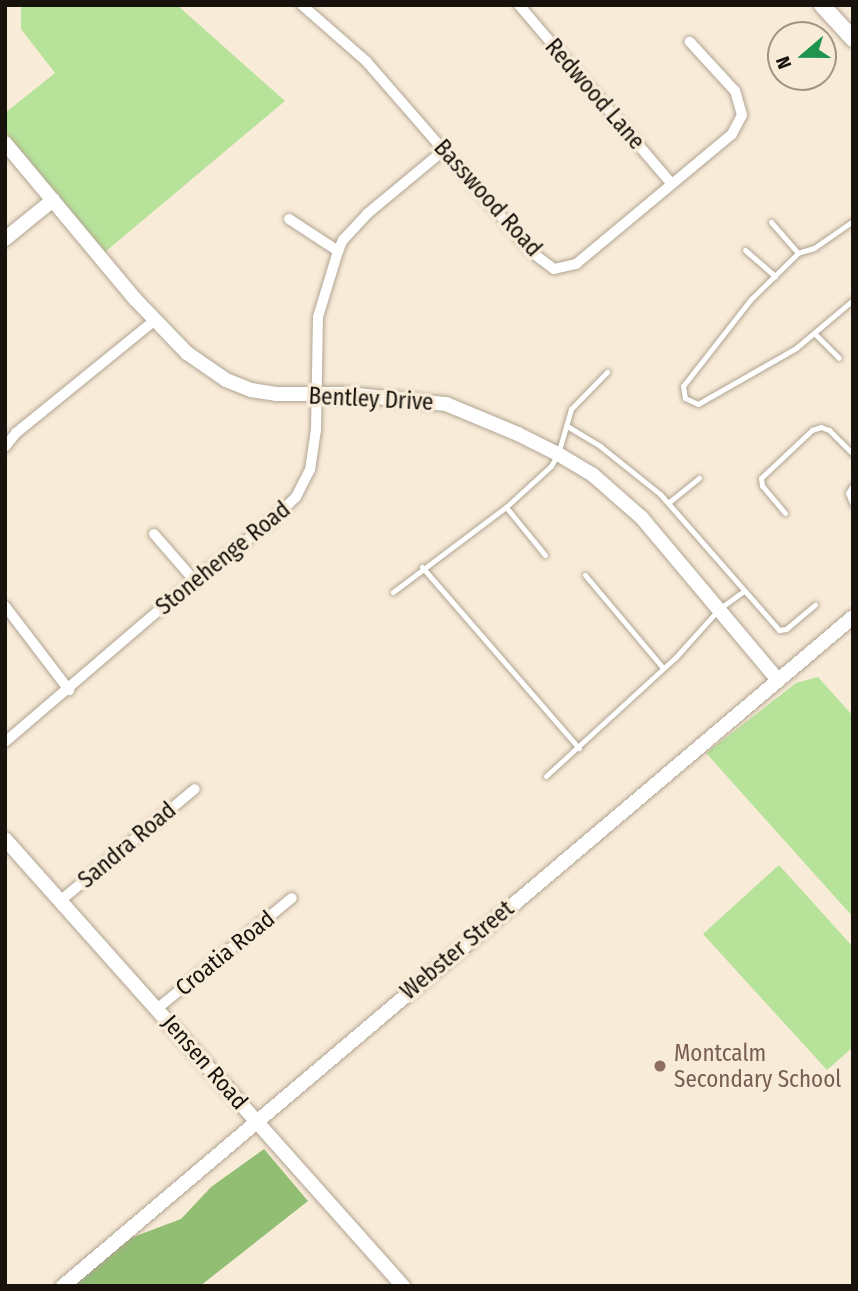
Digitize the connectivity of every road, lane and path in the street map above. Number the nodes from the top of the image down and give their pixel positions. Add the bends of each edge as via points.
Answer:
1 (302, 5) edge
2 (519, 5) edge
3 (822, 5) edge
4 (853, 39) edge
5 (690, 42) dead end
6 (5, 142) edge
7 (444, 150) junction
8 (671, 183) junction
9 (53, 200) junction
10 (289, 219) dead end
11 (853, 221) edge
12 (771, 222) dead end
13 (5, 239) edge
14 (746, 250) dead end
15 (338, 251) junction
16 (798, 253) junction
17 (775, 276) junction
18 (852, 302) edge
19 (155, 320) junction
20 (814, 332) junction
21 (839, 358) dead end
22 (607, 372) dead end
23 (315, 395) junction
24 (567, 426) junction
25 (5, 447) edge
26 (558, 454) junction
27 (853, 454) edge
28 (699, 478) dead end
29 (853, 485) edge
30 (668, 503) junction
31 (853, 505) edge
32 (506, 507) junction
33 (785, 513) dead end
34 (155, 534) dead end
35 (545, 555) dead end
36 (422, 567) junction
37 (585, 575) dead end
38 (194, 580) junction
39 (744, 591) junction
40 (393, 592) dead end
41 (815, 604) dead end
42 (5, 606) edge
43 (719, 609) junction
44 (853, 617) edge
45 (663, 667) junction
46 (778, 680) junction
47 (69, 690) junction
48 (5, 742) edge
49 (579, 748) junction
50 (546, 775) dead end
51 (195, 789) dead end
52 (5, 839) edge
53 (292, 898) dead end
54 (60, 901) junction
55 (158, 1008) junction
56 (257, 1123) junction
57 (62, 1286) edge
58 (403, 1286) edge

1 - 7 street, Basswood Road via 366,61
2 - 8 street, Redwood Lane
3 - 4 main road
5 - 8 street, Basswood Road via 735,91 742,115 732,134
6 - 9 street, Bentley Drive
7 - 8 street, Basswood Road via 534,254 555,269 576,264
7 - 15 street, Stonehenge Road via 368,214
9 - 13 street
9 - 19 street, Bentley Drive
10 - 15 street
11 - 16 lane
12 - 16 lane
14 - 17 lane
15 - 23 street, Stonehenge Road via 318,317
16 - 17 lane
17 - 20 lane via 682,386 685,398 698,404 796,348
18 - 20 lane
19 - 23 street, Bentley Drive via 187,353 226,380 251,390
19 - 25 street via 16,433
20 - 21 lane
22 - 24 lane via 571,409
23 - 26 street, Bentley Drive via 446,404
23 - 38 street, Stonehenge Road via 310,470 296,498
24 - 26 lane
24 - 30 lane via 600,446
26 - 32 lane
26 - 43 street, Bentley Drive via 593,475 642,518
27 - 33 lane via 829,430 812,430 761,478 762,486
28 - 30 lane
29 - 31 lane via 848,493
30 - 39 lane
32 - 35 lane
32 - 36 lane
34 - 38 street
36 - 40 lane
36 - 49 lane
37 - 45 lane
38 - 47 street, Stonehenge Road
39 - 41 lane via 779,630
39 - 43 lane
42 - 47 street
43 - 45 lane
43 - 46 street, Bentley Drive
44 - 46 street, Webster Street
45 - 49 lane
46 - 56 street, Webster Street
47 - 48 street, Stonehenge Road
49 - 50 lane
51 - 54 street, Sandra Road
52 - 54 street, Jensen Road
53 - 55 street, Croatia Road
54 - 55 street, Jensen Road
55 - 56 street, Jensen Road
56 - 57 street, Webster Street
56 - 58 street, Jensen Road

